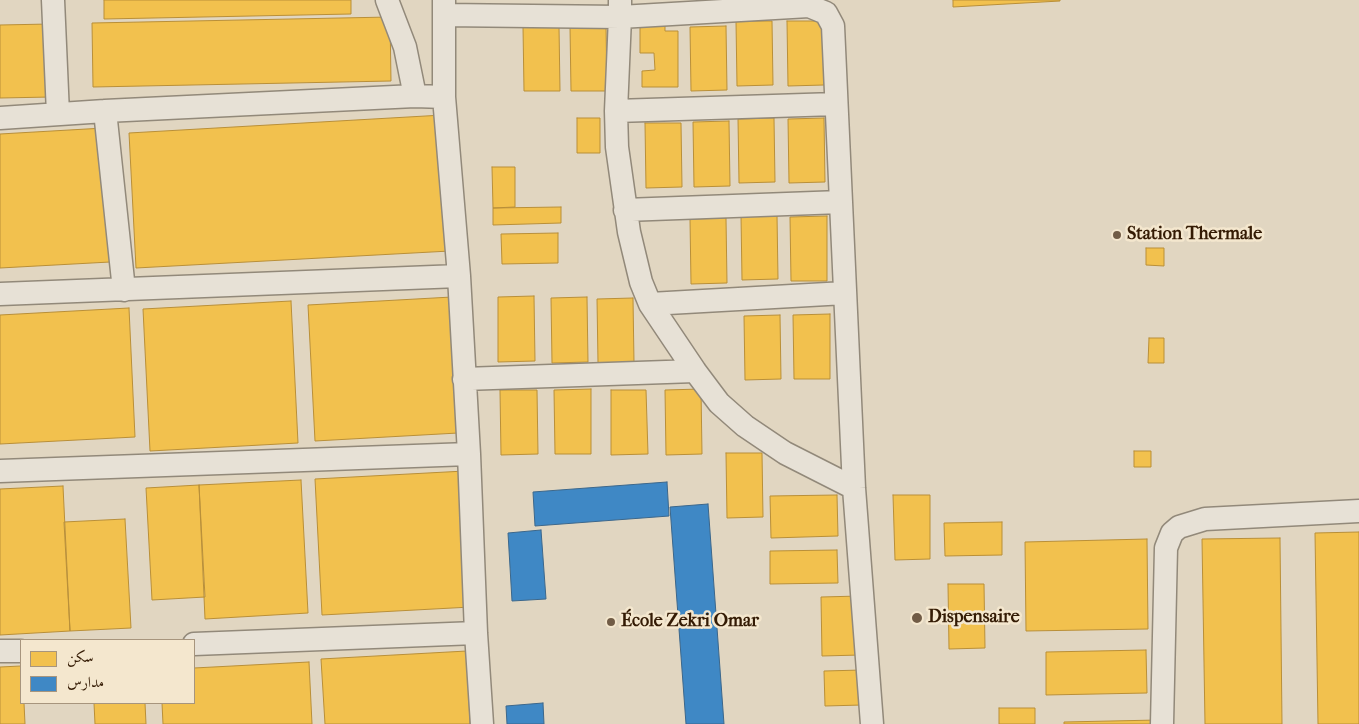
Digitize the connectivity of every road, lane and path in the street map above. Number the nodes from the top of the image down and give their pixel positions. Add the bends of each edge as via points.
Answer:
1 (53, 0) edge
2 (387, 0) edge
3 (444, 8) edge
4 (620, 8) edge
5 (415, 96) junction
6 (444, 96) junction
7 (836, 104) junction
8 (616, 110) junction
9 (104, 112) junction
10 (58, 114) junction
11 (0, 118) edge
12 (841, 202) junction
13 (625, 210) junction
14 (459, 276) junction
15 (124, 290) junction
16 (845, 293) junction
17 (0, 294) edge
18 (650, 304) junction
19 (695, 371) junction
20 (464, 379) junction
21 (469, 454) junction
22 (0, 471) edge
23 (854, 488) junction
24 (1359, 511) edge
25 (476, 633) junction
26 (195, 644) edge
27 (20, 651) edge
28 (0, 652) edge
29 (482, 724) edge
30 (872, 724) edge
31 (1162, 724) edge

1 - 10 street
2 - 5 street via 405,47
3 - 4 street
3 - 6 street
4 - 7 street via 810,6 819,9 830,18 833,26
4 - 8 street
5 - 6 street
5 - 9 street
6 - 14 street
7 - 8 street
7 - 12 street
8 - 13 street
9 - 10 street
9 - 15 street
10 - 11 street
12 - 13 street
12 - 16 street
13 - 18 street via 641,282
14 - 15 street
14 - 20 street
15 - 17 street
16 - 18 street
16 - 23 street
18 - 19 street
19 - 20 street
19 - 23 street via 719,403 746,426 785,453
20 - 21 street
21 - 22 street
21 - 25 street
23 - 30 street
24 - 31 street via 1205,519 1172,533 1166,548
25 - 26 street
25 - 29 street
27 - 28 street

